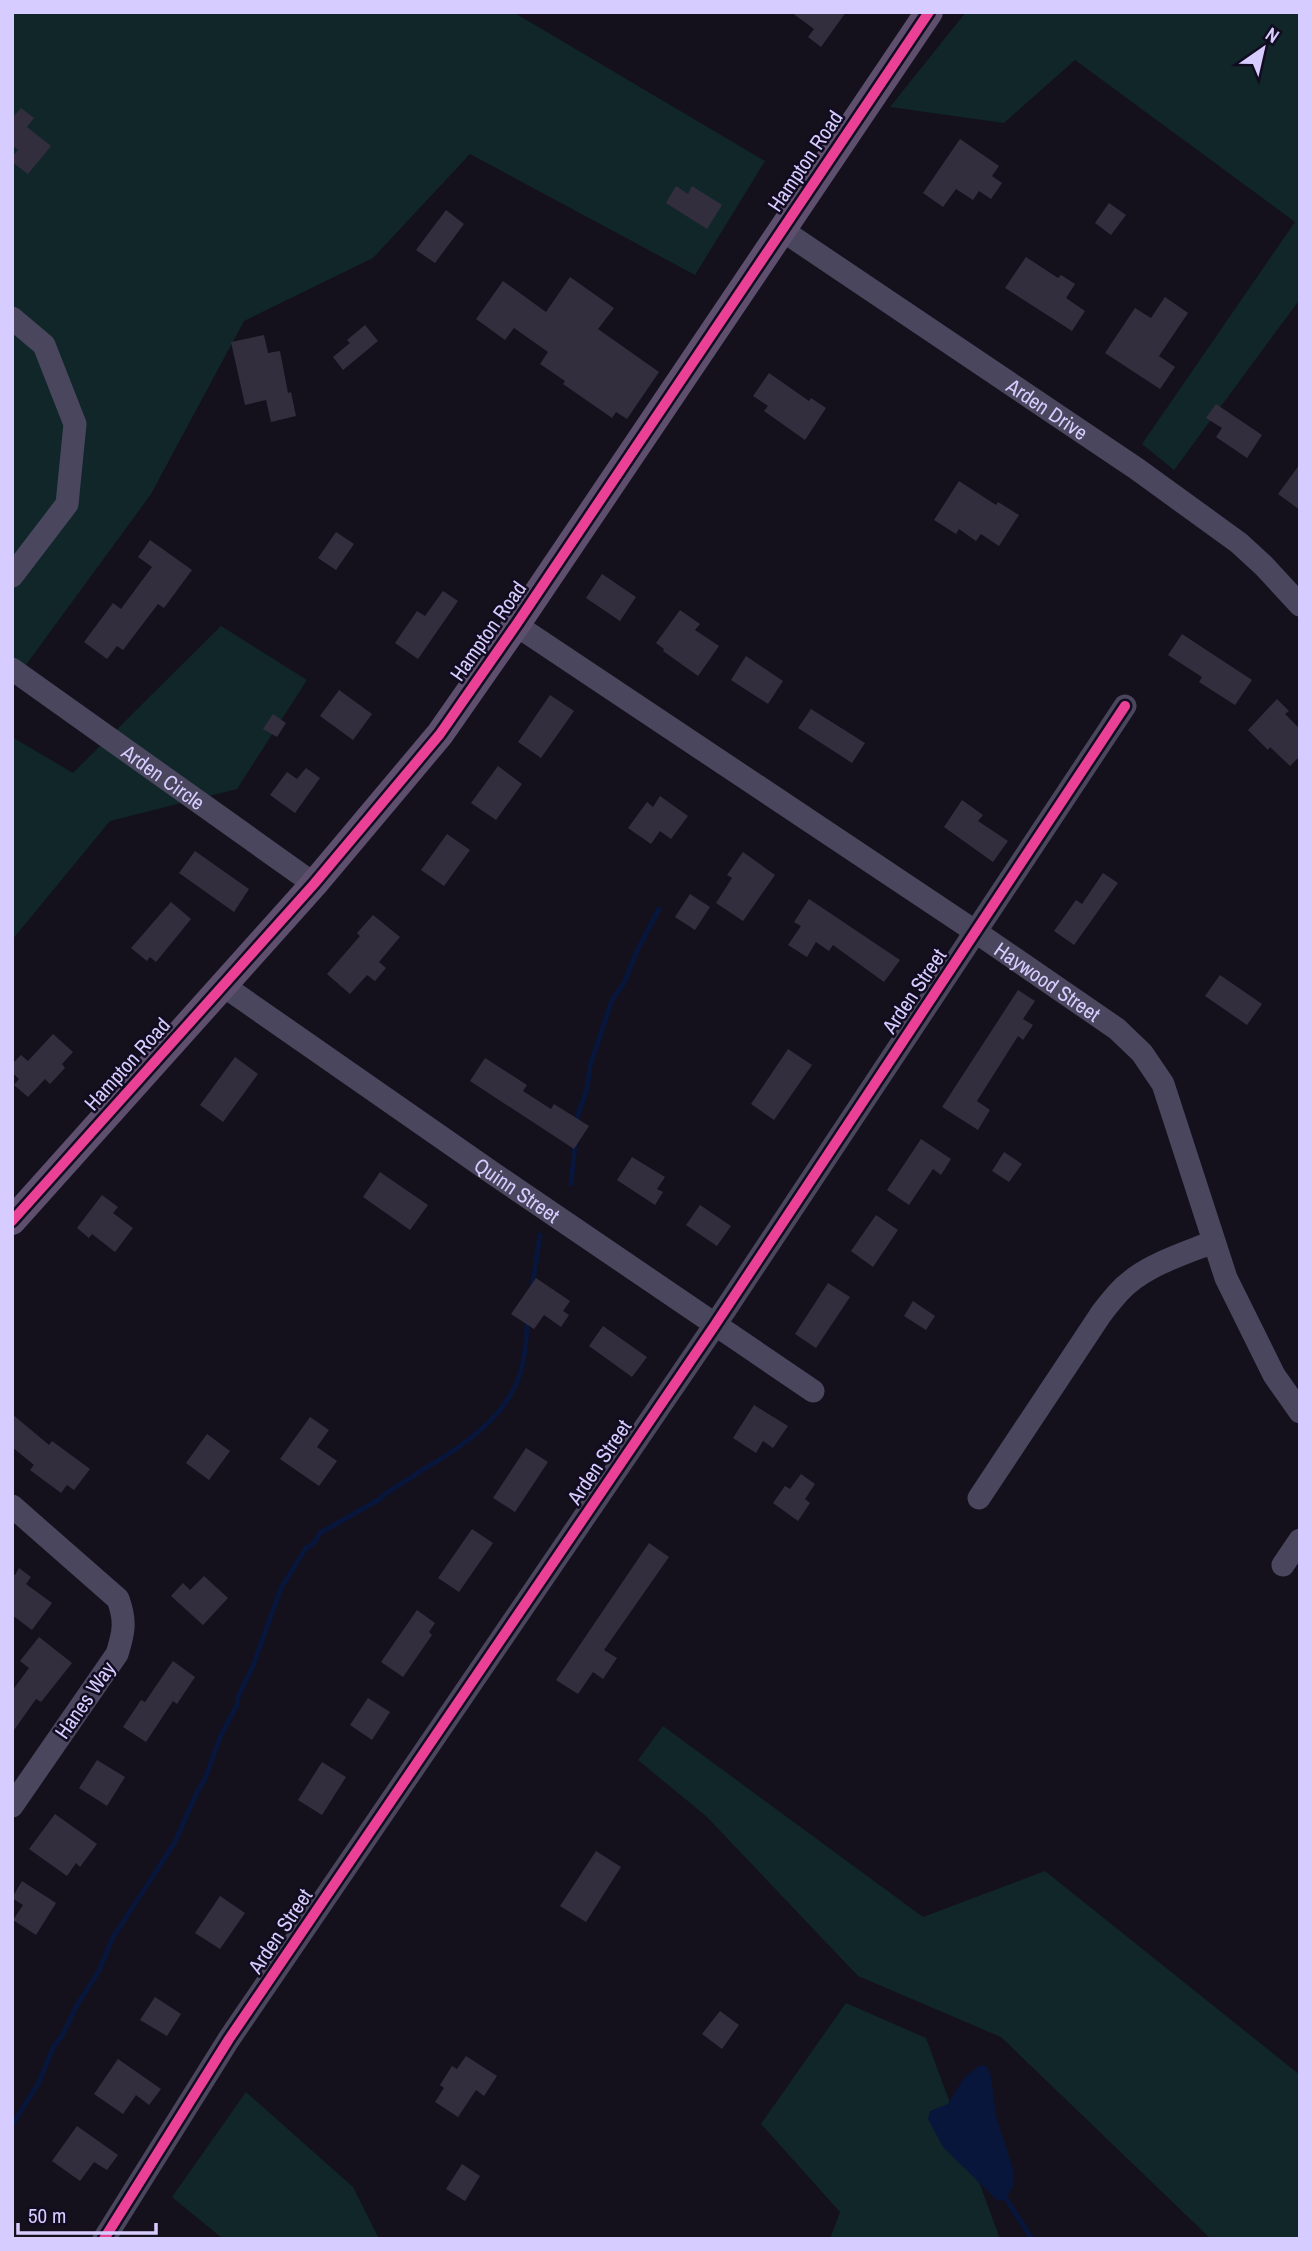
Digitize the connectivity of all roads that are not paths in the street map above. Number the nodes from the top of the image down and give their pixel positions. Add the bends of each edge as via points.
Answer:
1 (929, 12) edge
2 (782, 230) junction
3 (12, 318) edge
4 (12, 576) edge
5 (1300, 605) edge
6 (516, 625) junction
7 (12, 669) edge
8 (1125, 706) dead end
9 (314, 884) junction
10 (976, 932) junction
11 (224, 986) junction
12 (12, 1221) edge
13 (1213, 1242) junction
14 (715, 1325) junction
15 (813, 1391) dead end
16 (1300, 1412) edge
17 (979, 1498) dead end
18 (12, 1506) edge
19 (1300, 1540) edge
20 (1283, 1565) dead end
21 (12, 1806) edge
22 (104, 2239) edge

1 - 2 main road, Hampton Road
2 - 5 street, Arden Drive via 1137,469 1229,536
2 - 6 main road, Hampton Road
3 - 4 street via 44,345 75,424 67,504
6 - 9 main road, Hampton Road via 440,734
6 - 10 street, Haywood Street
7 - 9 street, Arden Circle
8 - 10 street, Arden Street
9 - 11 main road, Hampton Road
10 - 13 street, Haywood Street via 1117,1029 1142,1053 1163,1084
10 - 14 street, Arden Street
11 - 12 main road, Hampton Road
11 - 14 street, Quinn Street
13 - 16 street, Haywood Street via 1274,1375
13 - 17 street via 1163,1262 1119,1291
14 - 15 street, Quinn Street
14 - 22 street, Arden Street via 229,2039
18 - 21 street, Hanes Way via 118,1599 124,1616 117,1654
19 - 20 street

